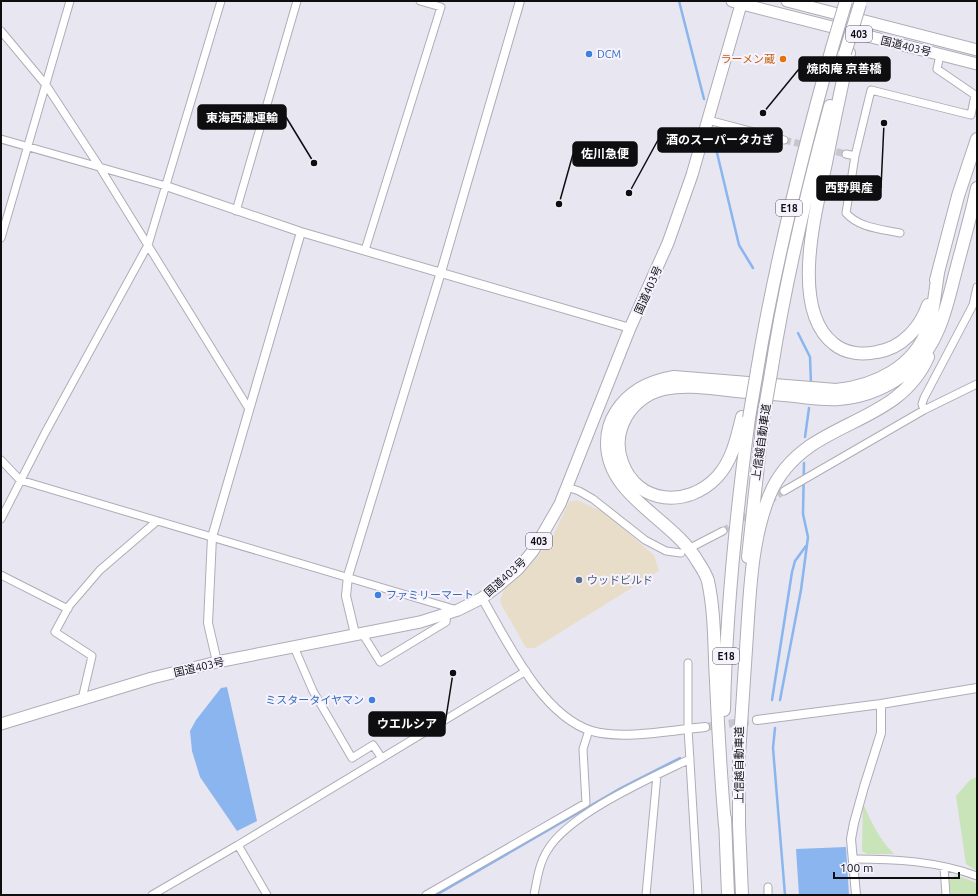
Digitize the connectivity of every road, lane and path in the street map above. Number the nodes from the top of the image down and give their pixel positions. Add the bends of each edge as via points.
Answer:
1 (70, 1) edge
2 (221, 1) edge
3 (297, 1) edge
4 (420, 1) edge
5 (520, 1) edge
6 (787, 1) edge
7 (846, 1) edge
8 (739, 2) edge
9 (861, 3) edge
10 (1, 31) edge
11 (977, 50) edge
12 (847, 53) junction
13 (940, 55) junction
14 (977, 64) edge
15 (46, 85) junction
16 (708, 120) junction
17 (1, 139) edge
18 (977, 139) edge
19 (784, 140) tunnel mouth
20 (28, 147) junction
21 (846, 154) tunnel mouth
22 (855, 156) junction
23 (99, 166) junction
24 (166, 186) junction
25 (977, 188) edge
26 (236, 211) junction
27 (301, 232) junction
28 (900, 233) dead end
29 (1, 238) edge
30 (148, 245) junction
31 (365, 250) junction
32 (441, 272) junction
33 (938, 273) junction
34 (977, 288) edge
35 (940, 326) junction
36 (630, 328) junction
37 (977, 384) edge
38 (248, 409) junction
39 (924, 410) junction
40 (745, 417) junction
41 (1, 460) edge
42 (20, 480) junction
43 (567, 487) junction
44 (787, 490) tunnel mouth
45 (1, 519) edge
46 (157, 521) junction
47 (723, 531) tunnel mouth
48 (212, 537) junction
49 (694, 546) dead end
50 (682, 553) dead end
51 (1, 575) edge
52 (348, 576) junction
53 (482, 598) junction
54 (68, 609) junction
55 (458, 610) junction
56 (447, 614) junction
57 (359, 633) junction
58 (294, 647) junction
59 (217, 662) junction
60 (688, 663) dead end
61 (526, 671) junction
62 (977, 688) edge
63 (82, 700) junction
64 (881, 704) junction
65 (757, 720) tunnel mouth
66 (1, 724) edge
67 (704, 727) tunnel mouth
68 (688, 728) junction
69 (589, 730) junction
70 (739, 755) junction
71 (381, 757) junction
72 (690, 759) junction
73 (658, 775) junction
74 (725, 826) junction
75 (238, 845) junction
76 (853, 859) junction
77 (944, 867) junction
78 (977, 876) edge
79 (768, 887) dead end
80 (152, 895) edge
81 (267, 895) edge
82 (426, 895) edge
83 (534, 895) edge
84 (646, 895) edge
85 (698, 895) edge
86 (728, 895) edge
87 (742, 895) edge
88 (768, 895) edge
89 (856, 895) edge
90 (946, 895) edge

1 - 15 street
2 - 24 street
3 - 26 street
4 - 31 street via 441,7
5 - 32 street
6 - 11 highway, 国道403号 / 403
7 - 40 highway, E18, bridge via 779,239
8 - 13 highway, 国道403号 / 403
8 - 16 highway, 国道403号 / 403
9 - 12 highway, 上信越自動車道 / E18, bridge
10 - 15 street
12 - 33 highway via 810,258 809,293 815,320 838,348 860,353 881,352 901,342 917,326 924,315
12 - 70 highway, 上信越自動車道 / E18, bridge via 803,207 770,373 748,549 740,676
13 - 14 highway, 国道403号 / 403
13 - 22 street via 937,70 976,94 971,115 870,90
15 - 20 street
15 - 23 street
16 - 19 street
16 - 36 highway, 国道403号 / 403 via 668,242
17 - 20 street
18 - 33 highway via 958,196
20 - 23 street
20 - 29 street
21 - 22 street
22 - 28 street via 846,212 852,219 866,225
23 - 24 street
23 - 30 street
24 - 26 street
24 - 30 street
25 - 35 highway
26 - 27 street
27 - 31 street
27 - 38 street
30 - 38 street
30 - 42 street
31 - 32 street
32 - 36 street
32 - 52 street
33 - 74 highway via 931,318 922,340 906,361 874,382 836,390 674,377 660,379 638,389 620,405 614,415 607,438 607,449 619,482 627,492 684,541 707,579 712,615
34 - 39 street via 973,304 924,398
35 - 40 highway via 933,342 913,367 889,385 863,395 822,399 690,387 664,389 652,393 641,400 625,418 619,440 622,461 633,481 652,494 687,497 708,486 725,466
35 - 70 highway via 920,372 906,390 883,407 809,447 785,469 773,488 764,513 753,567
36 - 43 highway, 国道403号 / 403
37 - 39 street
38 - 48 street
39 - 44 street
40 - 74 highway, 上信越自動車道 / E18 via 728,615 724,742
41 - 42 street
42 - 45 street
42 - 46 street
43 - 50 street via 592,499 645,540 666,552
43 - 53 highway, 国道403号 / 403 via 533,551 518,569
46 - 48 street
46 - 54 street via 100,570
47 - 49 street
48 - 52 street
48 - 59 street via 208,623
51 - 54 street
52 - 55 street
52 - 57 street via 346,596
53 - 55 highway, 国道403号 / 403
53 - 61 street
54 - 63 street via 55,632 92,656
55 - 56 highway, 国道403号 / 403
56 - 57 highway, 国道403号 / 403 via 420,622
56 - 57 street via 446,622 380,662
57 - 58 highway, 国道403号 / 403
58 - 59 highway, 国道403号 / 403
58 - 71 street via 313,691 352,758 373,745
59 - 63 highway, 国道403号 / 403 via 152,678
60 - 68 street
61 - 69 street via 552,707 573,723
61 - 71 street
62 - 64 street
63 - 66 highway, 国道403号 / 403
64 - 65 street
64 - 76 street via 881,733 854,823
67 - 68 street
68 - 69 street via 625,734
68 - 72 street
69 - 82 street via 583,749 586,803
70 - 87 highway, 上信越自動車道 / E18
71 - 75 street
72 - 73 street
72 - 85 street
73 - 83 street via 599,806 558,836 540,866
73 - 84 street
74 - 86 highway, 上信越自動車道 / E18
75 - 80 street
75 - 81 street
76 - 77 street via 895,859
76 - 89 street
77 - 78 street
77 - 90 street
79 - 88 street

